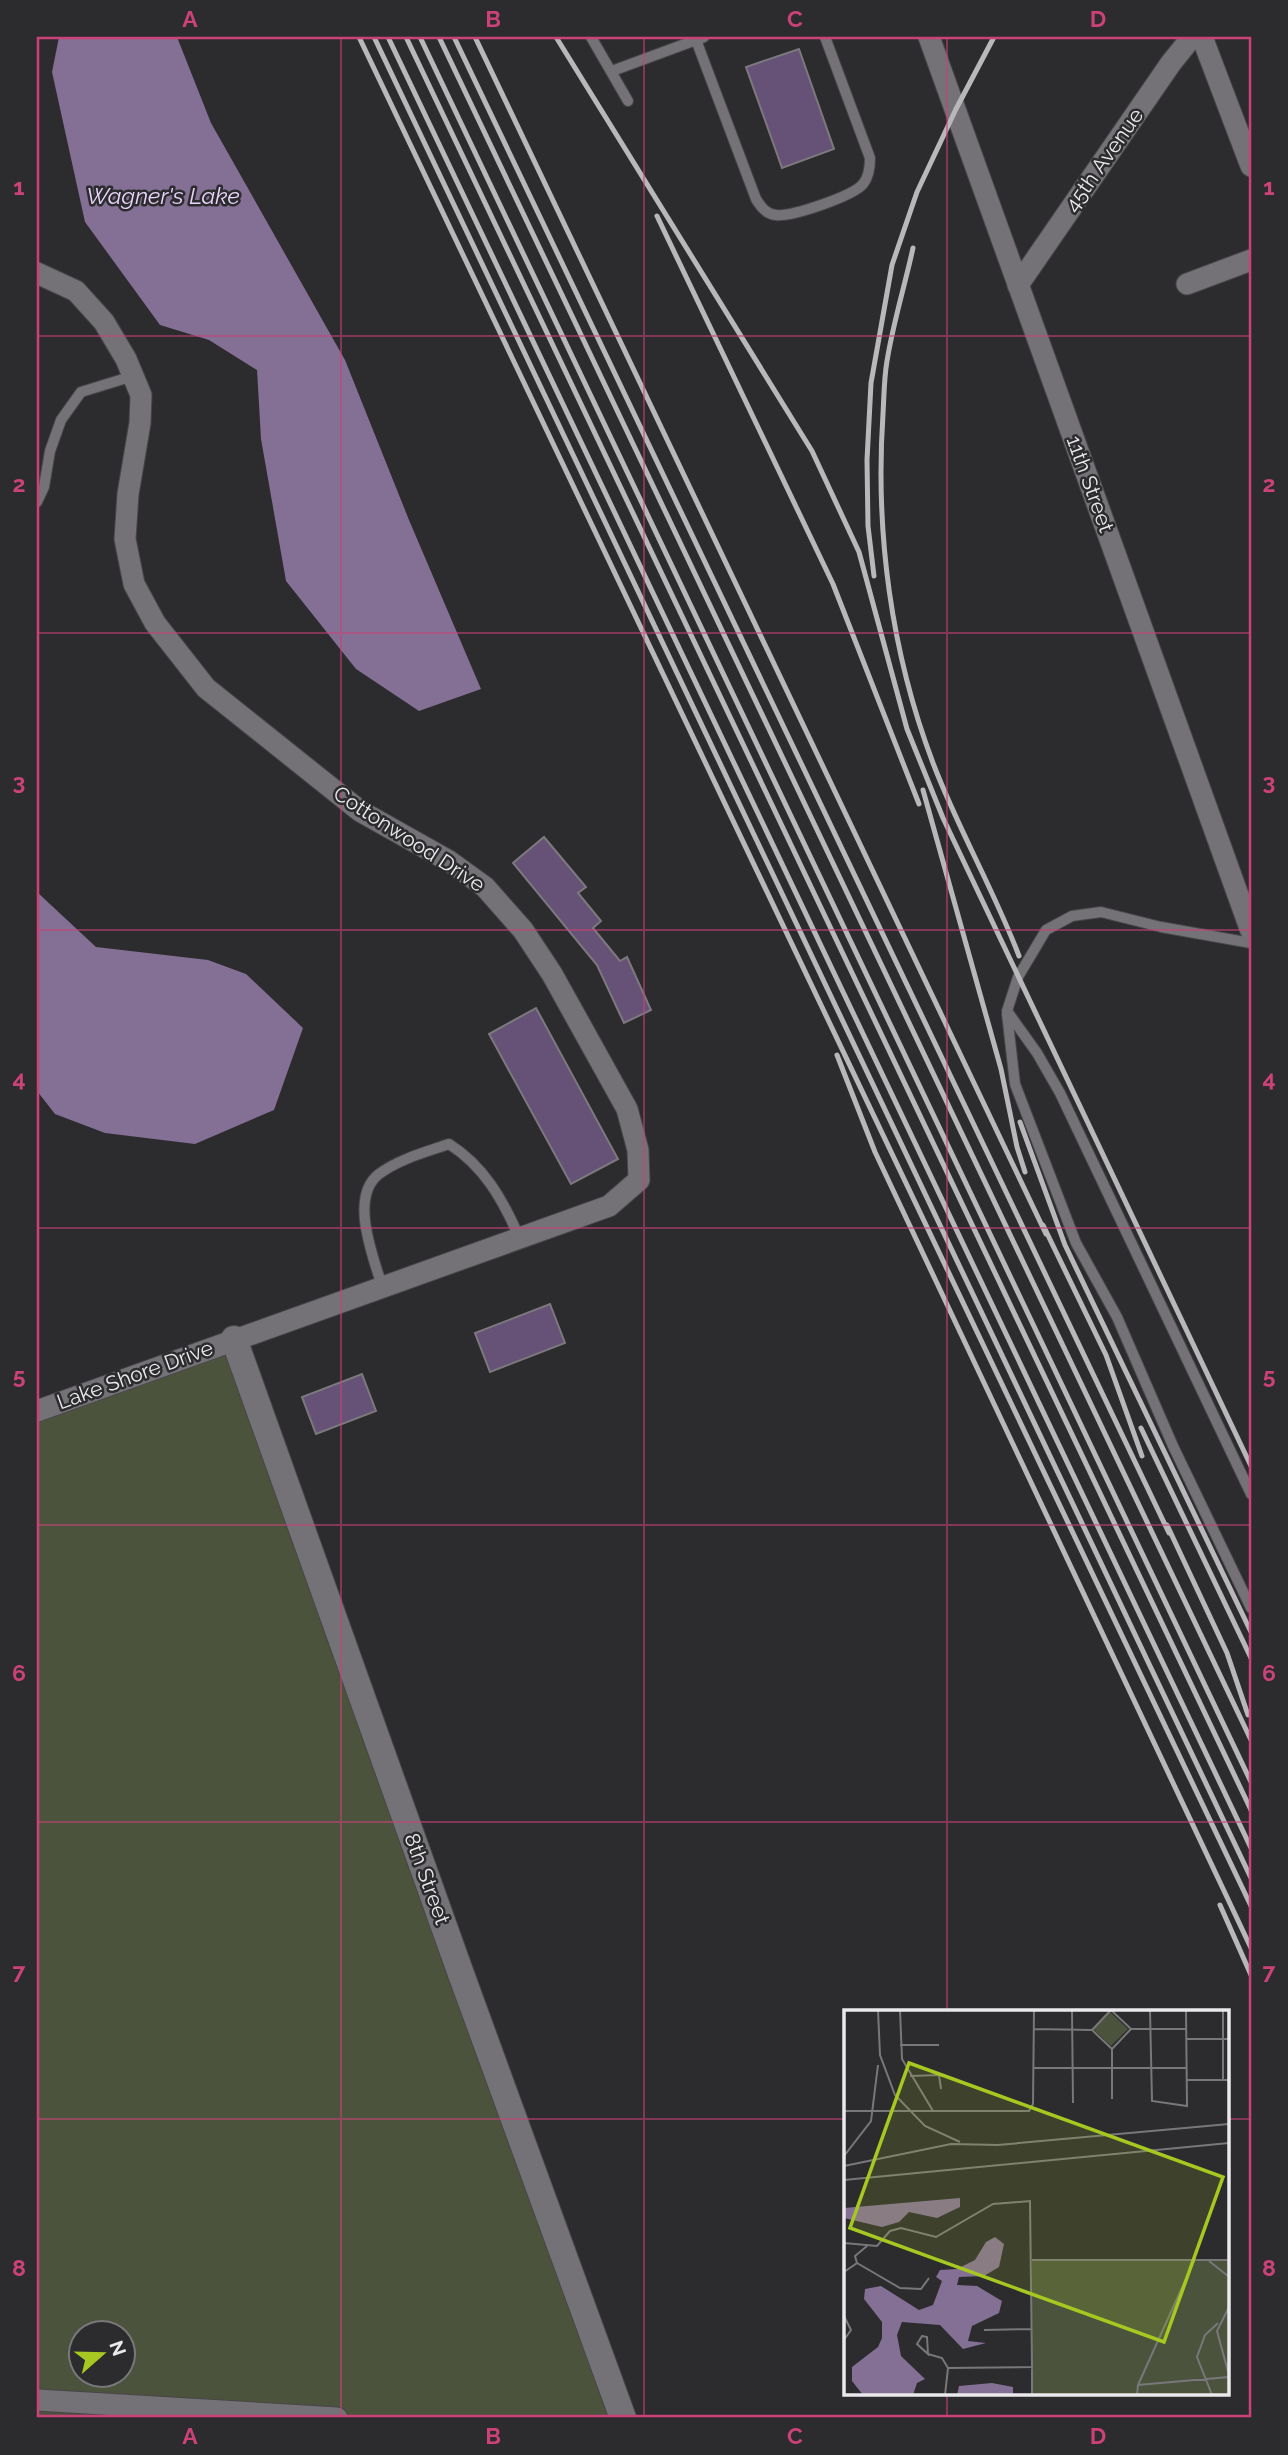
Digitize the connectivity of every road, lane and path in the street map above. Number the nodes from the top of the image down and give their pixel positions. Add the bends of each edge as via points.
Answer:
1 (591, 37) edge
2 (825, 37) edge
3 (929, 37) edge
4 (1192, 37) edge
5 (1202, 37) edge
6 (700, 38) edge
7 (612, 71) junction
8 (628, 101) dead end
9 (1251, 166) edge
10 (1251, 260) edge
11 (37, 273) edge
12 (1187, 284) dead end
13 (1018, 285) junction
14 (133, 376) junction
15 (37, 502) edge
16 (1251, 931) edge
17 (1251, 943) edge
18 (1007, 1011) junction
19 (519, 1237) junction
20 (382, 1286) junction
21 (234, 1339) junction
22 (37, 1411) edge
23 (1251, 1494) edge
24 (1251, 1608) edge
25 (37, 2400) edge
26 (337, 2418) edge
27 (623, 2418) edge

1 - 7 lane
2 - 6 lane via 870,158 869,169 864,183 853,192 788,215 773,215 762,209 756,198
3 - 13 street, 11th Street
4 - 13 street, 45th Avenue
5 - 9 street
6 - 7 lane
7 - 8 lane
10 - 12 street
11 - 14 street, Cottonwood Drive via 76,291 104,322
13 - 16 street, 11th Street
14 - 15 lane via 81,392 61,420
14 - 19 street, Cottonwood Drive via 141,395 140,423 125,539 134,584 155,623 206,688 275,745 360,811 449,861 485,887 523,929 552,974 627,1109 638,1150 639,1180 609,1206
17 - 18 lane via 1101,912 1072,916 1046,930 1018,977
18 - 23 lane via 1060,1093
18 - 24 lane via 1015,1084 1076,1243 1117,1317
19 - 20 street, Cottonwood Drive
19 - 20 lane via 504,1202 472,1162 449,1144 397,1163 377,1175 367,1191 366,1232
20 - 21 street, Cottonwood Drive
21 - 22 street, Lake Shore Drive
21 - 27 street, 8th Street
25 - 26 street

